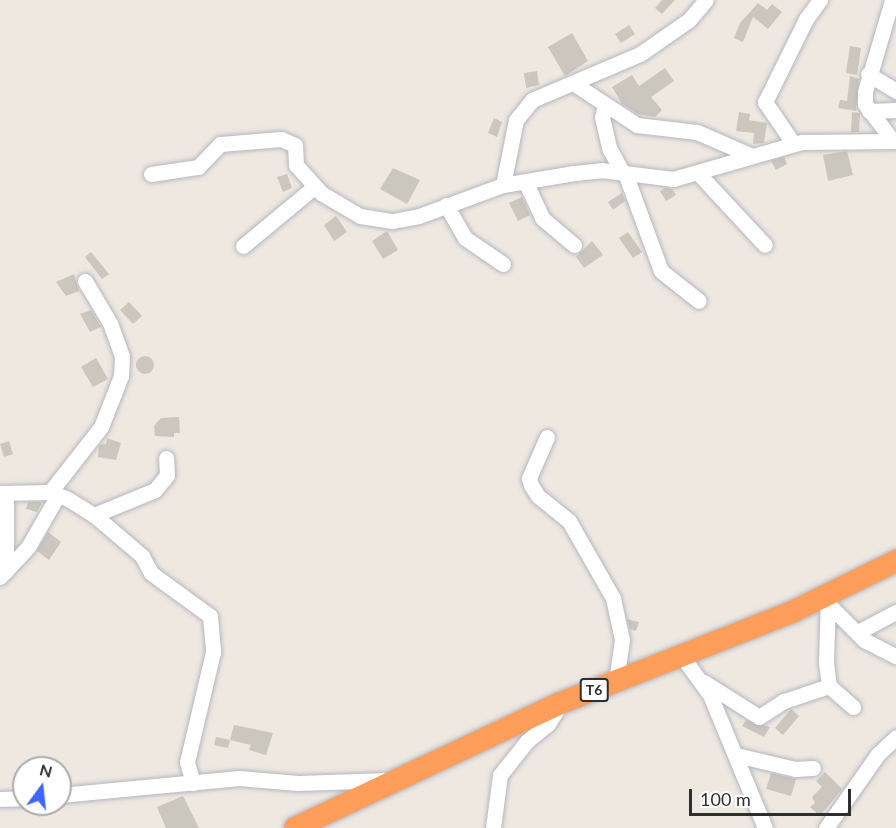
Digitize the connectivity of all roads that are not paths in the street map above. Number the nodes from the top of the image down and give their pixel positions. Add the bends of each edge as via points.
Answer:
1 (706, 0) edge
2 (820, 0) edge
3 (892, 0) edge
4 (868, 74) junction
5 (573, 83) junction
6 (896, 91) edge
7 (605, 105) junction
8 (896, 110) edge
9 (869, 111) junction
10 (894, 140) edge
11 (793, 143) junction
12 (750, 154) junction
13 (698, 172) junction
14 (624, 173) junction
15 (151, 174) dead end
16 (526, 183) junction
17 (503, 185) junction
18 (314, 187) junction
19 (446, 206) junction
20 (574, 245) dead end
21 (765, 245) dead end
22 (243, 246) dead end
23 (503, 264) dead end
24 (85, 281) dead end
25 (699, 301) dead end
26 (547, 437) dead end
27 (166, 458) dead end
28 (3, 493) edge
29 (54, 494) junction
30 (94, 515) junction
31 (896, 561) edge
32 (3, 574) edge
33 (828, 600) junction
34 (896, 612) edge
35 (858, 632) junction
36 (681, 655) junction
37 (896, 656) edge
38 (701, 680) junction
39 (616, 681) junction
40 (829, 686) junction
41 (561, 703) junction
42 (853, 707) dead end
43 (896, 737) edge
44 (735, 755) junction
45 (813, 768) dead end
46 (397, 780) junction
47 (193, 783) junction
48 (72, 794) edge
49 (296, 828) edge
50 (493, 828) edge
51 (765, 828) edge
52 (826, 828) edge

1 - 5 street via 689,21 640,54
2 - 11 street via 806,19 765,102
3 - 4 street
4 - 6 street
4 - 9 street via 865,104
5 - 7 street
5 - 17 street via 532,100 516,120
7 - 12 street via 638,125 697,132
7 - 14 street via 602,117 609,148
8 - 9 street
9 - 10 street
10 - 11 street
11 - 12 street
12 - 13 street
13 - 14 street via 673,179
13 - 21 street
14 - 16 street via 601,170
14 - 25 street via 661,271
15 - 18 street via 198,167 220,144 282,139 295,145 296,165
16 - 17 street
16 - 20 street via 542,219
17 - 19 street
18 - 19 street via 344,208 375,220 408,219
18 - 22 street
19 - 23 street via 465,238
24 - 29 street via 110,323 122,356 121,376 101,427
26 - 39 street via 529,478 531,485 569,521 613,598 622,640
27 - 30 street via 166,475 155,490
28 - 29 street
28 - 32 street
29 - 30 street
29 - 32 street via 28,547
30 - 47 street via 142,556 151,573 206,612 212,622 211,669 188,754 187,769
31 - 33 highway, T6
33 - 35 street
33 - 36 highway, T6
33 - 40 street via 825,662
34 - 35 street
35 - 37 street via 864,640
36 - 38 street
36 - 39 highway, T6
38 - 40 street via 759,717 784,701
38 - 44 street
39 - 41 highway, T6
40 - 42 street
41 - 46 highway, T6
41 - 50 street via 548,724 527,741 500,775
43 - 52 street via 878,754
44 - 45 street via 795,769
44 - 51 street
46 - 47 street via 298,783 238,778
46 - 49 highway, T6
47 - 48 street

